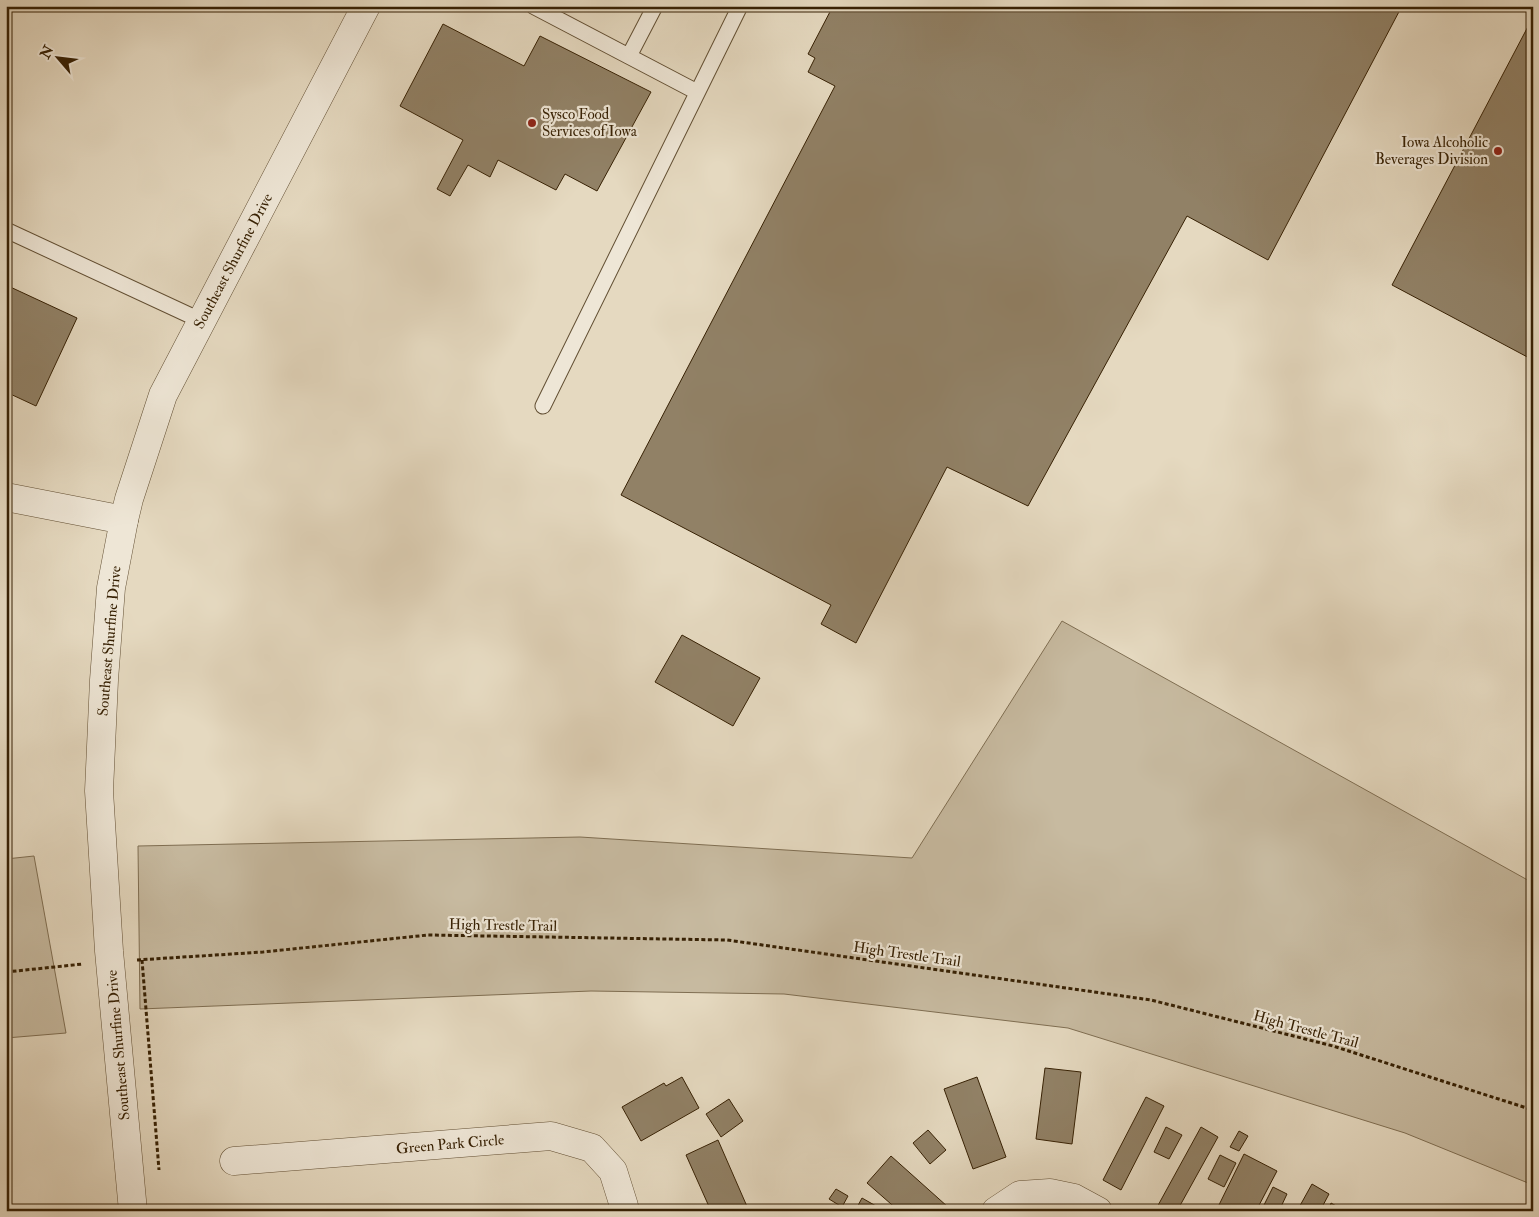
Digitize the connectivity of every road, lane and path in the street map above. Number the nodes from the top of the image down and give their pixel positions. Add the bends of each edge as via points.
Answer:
1 (366, 6) edge
2 (533, 6) edge
3 (654, 6) edge
4 (740, 6) edge
5 (629, 56) junction
6 (697, 92) junction
7 (6, 230) edge
8 (202, 321) junction
9 (543, 406) dead end
10 (6, 497) edge
11 (124, 520) junction
12 (263, 952) dead end
13 (142, 960) dead end
14 (1533, 1110) edge
15 (234, 1161) dead end
16 (159, 1171) dead end
17 (133, 1211) edge
18 (623, 1211) edge
19 (996, 1211) edge
20 (1098, 1211) edge

1 - 8 street, Southeast Shurfine Drive
2 - 5 lane
3 - 5 lane
4 - 6 lane
5 - 6 lane
6 - 9 lane
7 - 8 lane
8 - 11 street, Southeast Shurfine Drive via 163,395
10 - 11 street
11 - 17 street, Southeast Shurfine Drive via 111,588 99,791
12 - 14 path, High Trestle Trail via 428,935 727,940 1151,1000 1333,1046
13 - 16 path
15 - 18 street, Green Park Circle via 551,1136 592,1148 613,1171
19 - 20 street via 1020,1195 1050,1193 1074,1198

